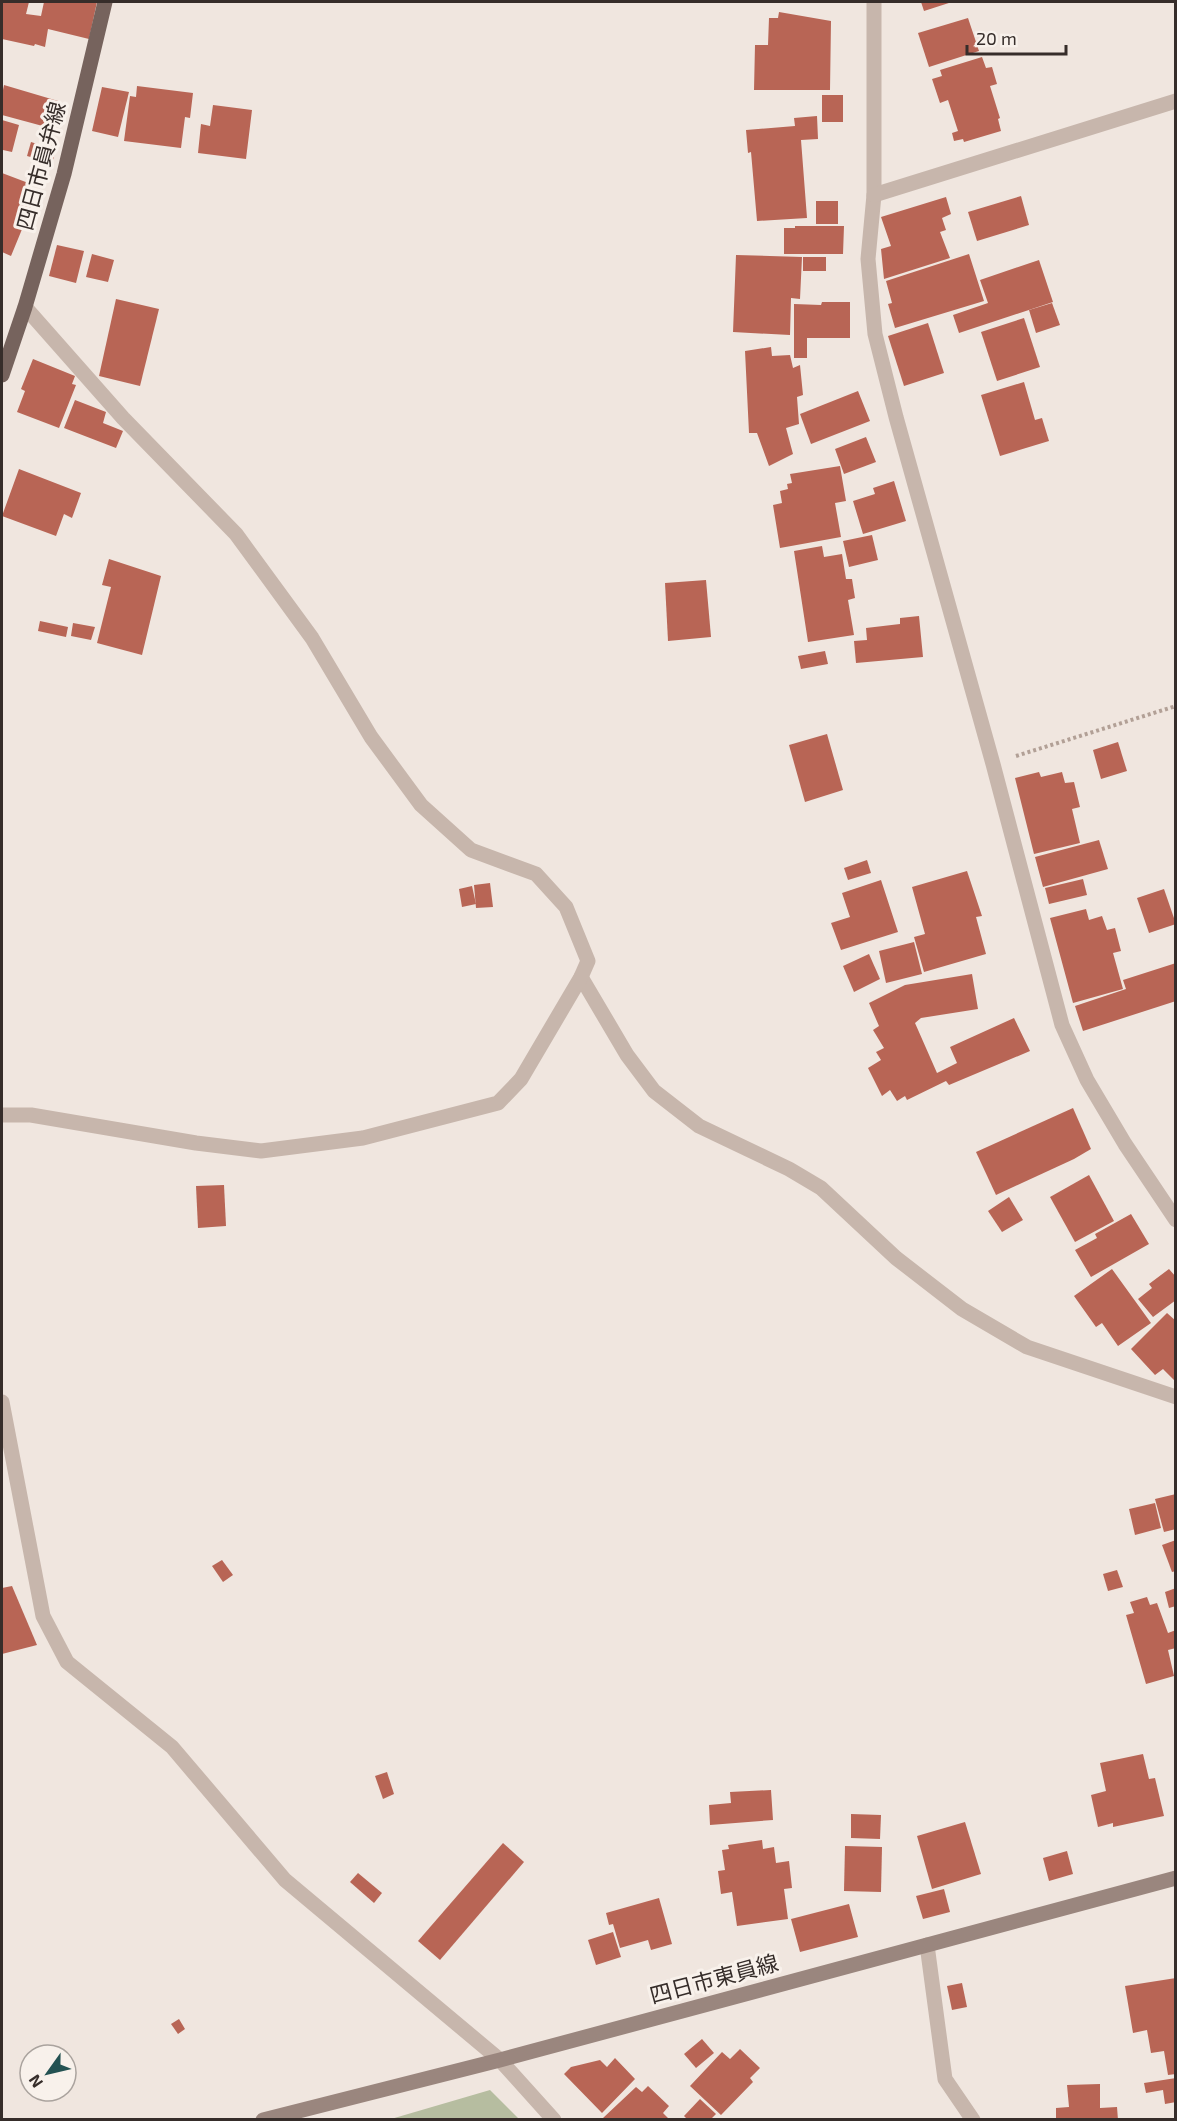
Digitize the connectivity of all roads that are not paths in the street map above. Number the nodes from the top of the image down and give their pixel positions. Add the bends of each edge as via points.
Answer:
1 (105, 2) edge
2 (873, 2) edge
3 (1176, 101) edge
4 (874, 195) junction
5 (25, 307) junction
6 (2, 375) edge
7 (581, 977) junction
8 (2, 1114) edge
9 (1176, 1220) edge
10 (1176, 1397) edge
11 (2, 1402) edge
12 (1176, 1878) edge
13 (927, 1945) junction
14 (500, 2060) junction
15 (263, 2120) edge
16 (554, 2120) edge
17 (973, 2120) edge

1 - 5 main road, 四日市員弁線 via 64,174
2 - 4 street
3 - 4 street
4 - 9 street via 868,259 875,334 1062,1025 1087,1080
5 - 6 main road, 四日市員弁線
5 - 7 street via 123,418 236,534 312,638 371,737 421,805 471,850 536,874 566,907 588,961
7 - 8 street via 521,1079 498,1103 363,1138 261,1151 31,1115
7 - 10 street via 627,1055 654,1091 699,1126 821,1188 896,1258 962,1310 1027,1347
11 - 14 street via 44,1616 67,1662 172,1747 285,1880
12 - 13 main road, 四日市東員線
13 - 14 main road, 四日市東員線
13 - 17 street via 945,2079
14 - 15 main road, 四日市東員線
14 - 16 street

